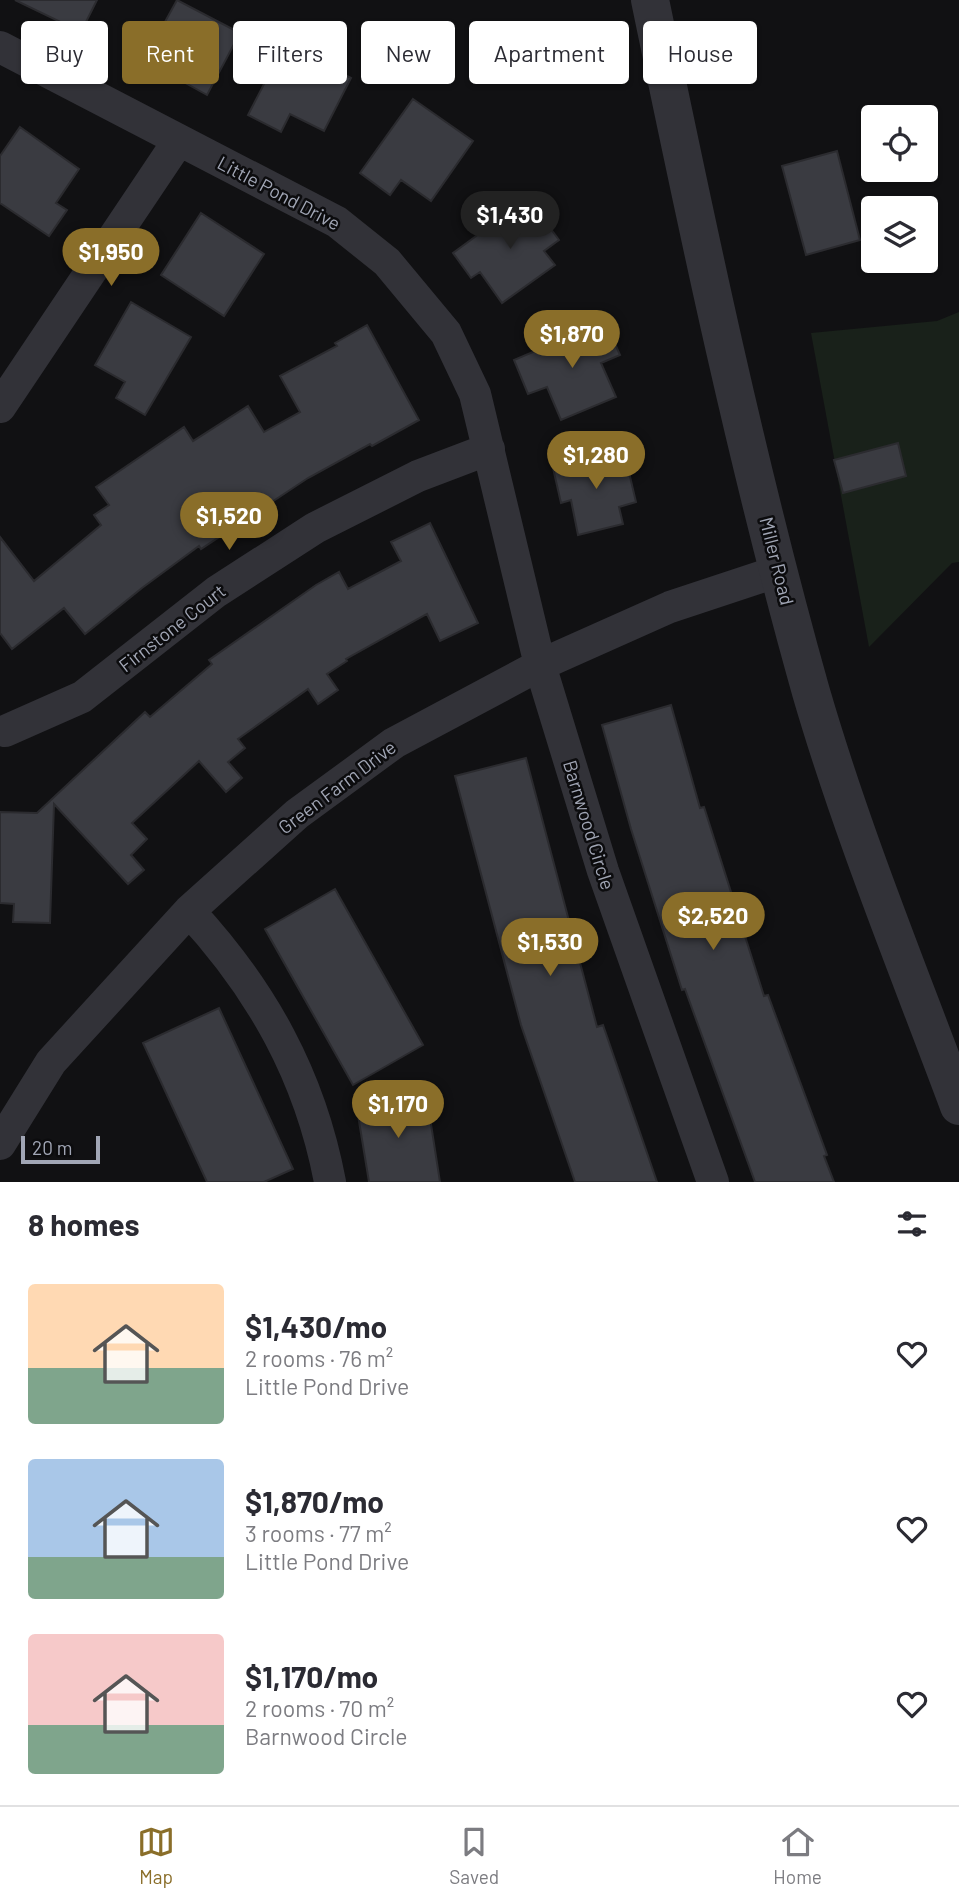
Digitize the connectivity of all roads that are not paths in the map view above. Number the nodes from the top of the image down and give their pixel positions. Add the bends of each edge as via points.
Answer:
1 (650, 0) edge
2 (0, 47) edge
3 (179, 139) junction
4 (0, 407) edge
5 (489, 449) junction
6 (779, 571) junction
7 (540, 664) junction
8 (5, 730) dead end
9 (189, 911) junction
10 (959, 1106) edge
11 (0, 1144) edge
12 (330, 1182) edge
13 (712, 1182) edge

1 - 6 street, Miller Road
2 - 3 street, Little Pond Drive
3 - 4 street
3 - 5 street, Little Pond Drive via 337,222 387,262 446,333 475,394
5 - 7 street, Little Pond Drive
5 - 8 street, Firnstone Court via 418,476 315,528 216,592 82,697
6 - 7 street, Green Farm Drive via 670,607
6 - 10 street, Miller Road via 812,695 863,850
7 - 9 street, Green Farm Drive via 394,743 297,814
7 - 13 street, Barnwood Circle via 603,871
9 - 11 street, Green Farm Drive via 51,1062
9 - 12 street via 217,941 282,1038 309,1107

